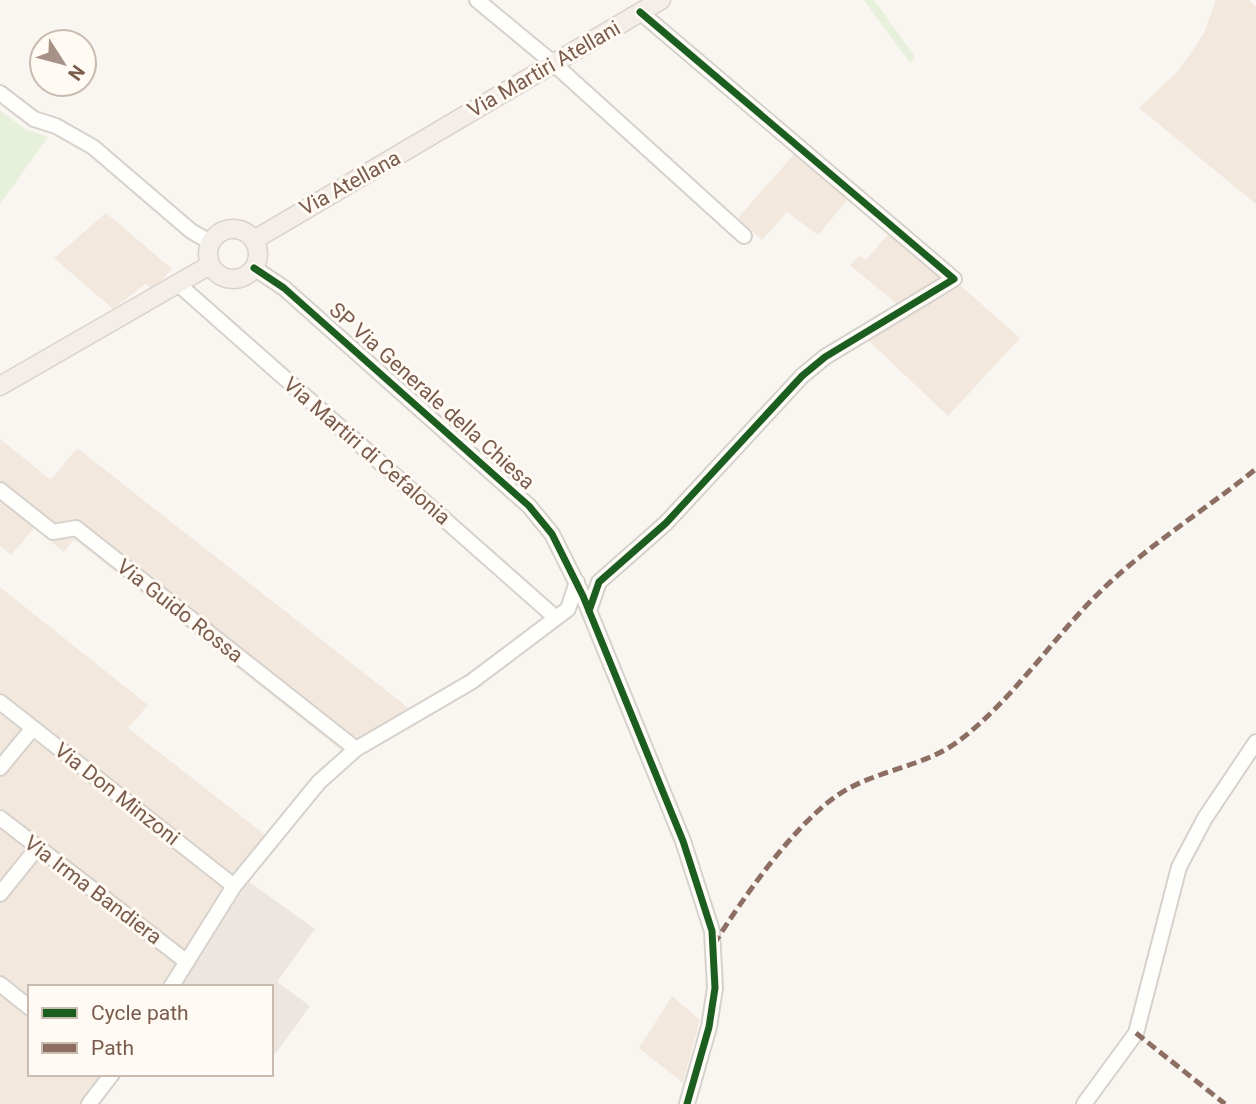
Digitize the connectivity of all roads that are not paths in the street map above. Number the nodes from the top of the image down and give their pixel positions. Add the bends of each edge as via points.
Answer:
1 (477, 0) edge
2 (652, 4) edge
3 (553, 63) junction
4 (0, 93) edge
5 (428, 139) joint
6 (744, 236) dead end
7 (254, 240) junction
8 (210, 242) junction
9 (210, 265) junction
10 (254, 268) junction
11 (182, 280) junction
12 (0, 386) edge
13 (0, 490) edge
14 (577, 582) junction
15 (599, 582) junction
16 (589, 611) junction
17 (562, 613) junction
18 (0, 702) edge
19 (33, 728) junction
20 (1256, 742) edge
21 (356, 749) junction
22 (0, 768) edge
23 (0, 818) edge
24 (37, 848) junction
25 (234, 886) junction
26 (0, 894) edge
27 (187, 962) junction
28 (0, 984) edge
29 (172, 985) edge
30 (28, 1006) edge
31 (110, 1076) edge
32 (89, 1104) edge
33 (687, 1104) edge
34 (1084, 1104) edge

1 - 3 street
2 - 3 main road, Via Martiri Atellani
2 - 15 street via 954,279 810,369 666,523
3 - 5 main road, Via Martiri Atellani
3 - 6 street
4 - 8 street via 34,119 93,147
5 - 7 main road, Via Atellana
7 - 8 main road via 232,229 223,230
7 - 10 main road via 258,254
8 - 9 main road
9 - 10 main road via 231,279
9 - 11 main road
10 - 14 street, SP Via Generale della Chiesa via 271,278 529,506 552,534
11 - 12 main road
11 - 17 street, Via Martiri di Cefalonia
13 - 21 street, Via Guido Rossa via 53,532 76,528
14 - 15 street
14 - 16 street, SP Via Generale della Chiesa
14 - 17 street
15 - 16 street
16 - 17 street
16 - 33 street, SP Via Generale della Chiesa via 684,841 712,931 715,988
17 - 21 street via 471,682
18 - 19 street, Via Don Minzoni
19 - 22 street
19 - 25 street, Via Don Minzoni
20 - 34 street via 1205,818 1179,867 1136,1033
21 - 25 street via 319,782
23 - 24 street, Via Irma Bandiera
24 - 26 street
24 - 27 street, Via Irma Bandiera
25 - 27 street
27 - 29 street
28 - 30 street
31 - 32 street

